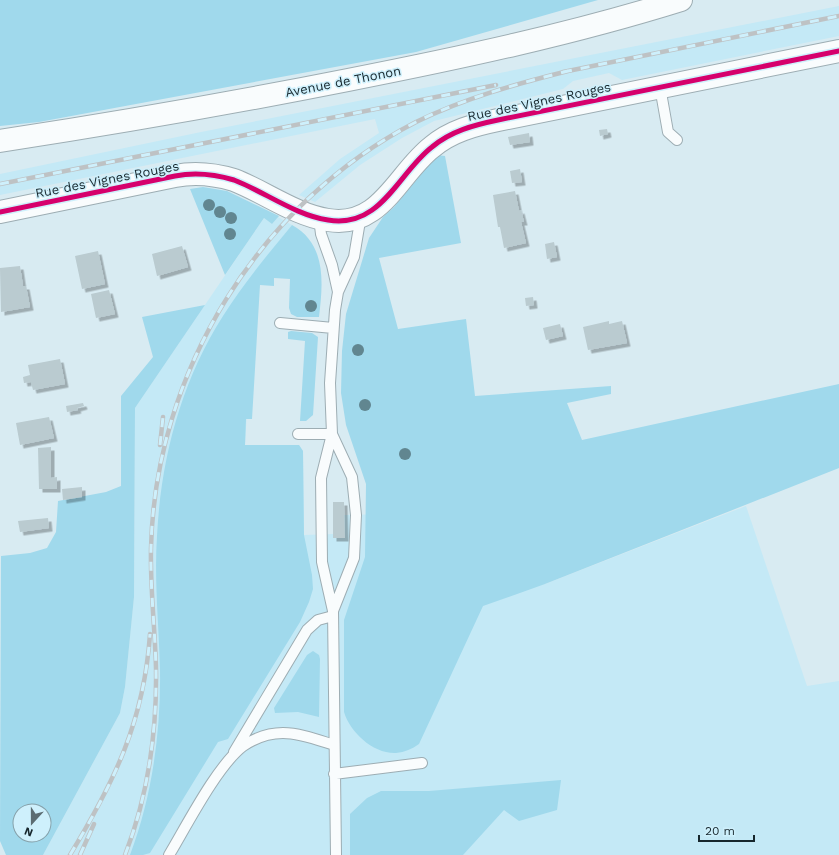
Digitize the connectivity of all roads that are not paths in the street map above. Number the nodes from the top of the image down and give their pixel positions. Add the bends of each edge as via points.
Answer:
1 (681, 0) edge
2 (839, 52) edge
3 (660, 87) junction
4 (677, 140) dead end
5 (0, 141) edge
6 (0, 212) edge
7 (361, 216) junction
8 (319, 218) junction
9 (338, 292) junction
10 (280, 323) dead end
11 (333, 328) junction
12 (298, 434) dead end
13 (332, 434) junction
14 (333, 613) junction
15 (334, 744) junction
16 (228, 762) junction
17 (422, 763) dead end
18 (334, 774) junction
19 (169, 855) edge
20 (336, 855) edge

1 - 5 street, Avenue de Thonon via 562,33 380,74 173,113
2 - 3 street, Rue des Vignes Rouges
3 - 4 lane via 668,132
3 - 7 street, Rue des Vignes Rouges via 480,123 461,130 443,138 427,151 381,204
6 - 8 street, Rue des Vignes Rouges via 175,176 198,174 234,180
7 - 8 street, Rue des Vignes Rouges via 341,221
7 - 9 lane via 354,257
8 - 9 lane via 321,234
9 - 11 lane
10 - 11 lane
11 - 13 lane via 330,383
12 - 13 lane
13 - 14 lane via 321,478 320,535 322,562
13 - 14 lane via 352,477 356,515 354,558
14 - 15 lane
14 - 16 lane via 318,620 307,630
15 - 16 lane via 293,733 271,734 252,741
15 - 18 lane
16 - 19 lane
17 - 18 lane
18 - 20 lane

